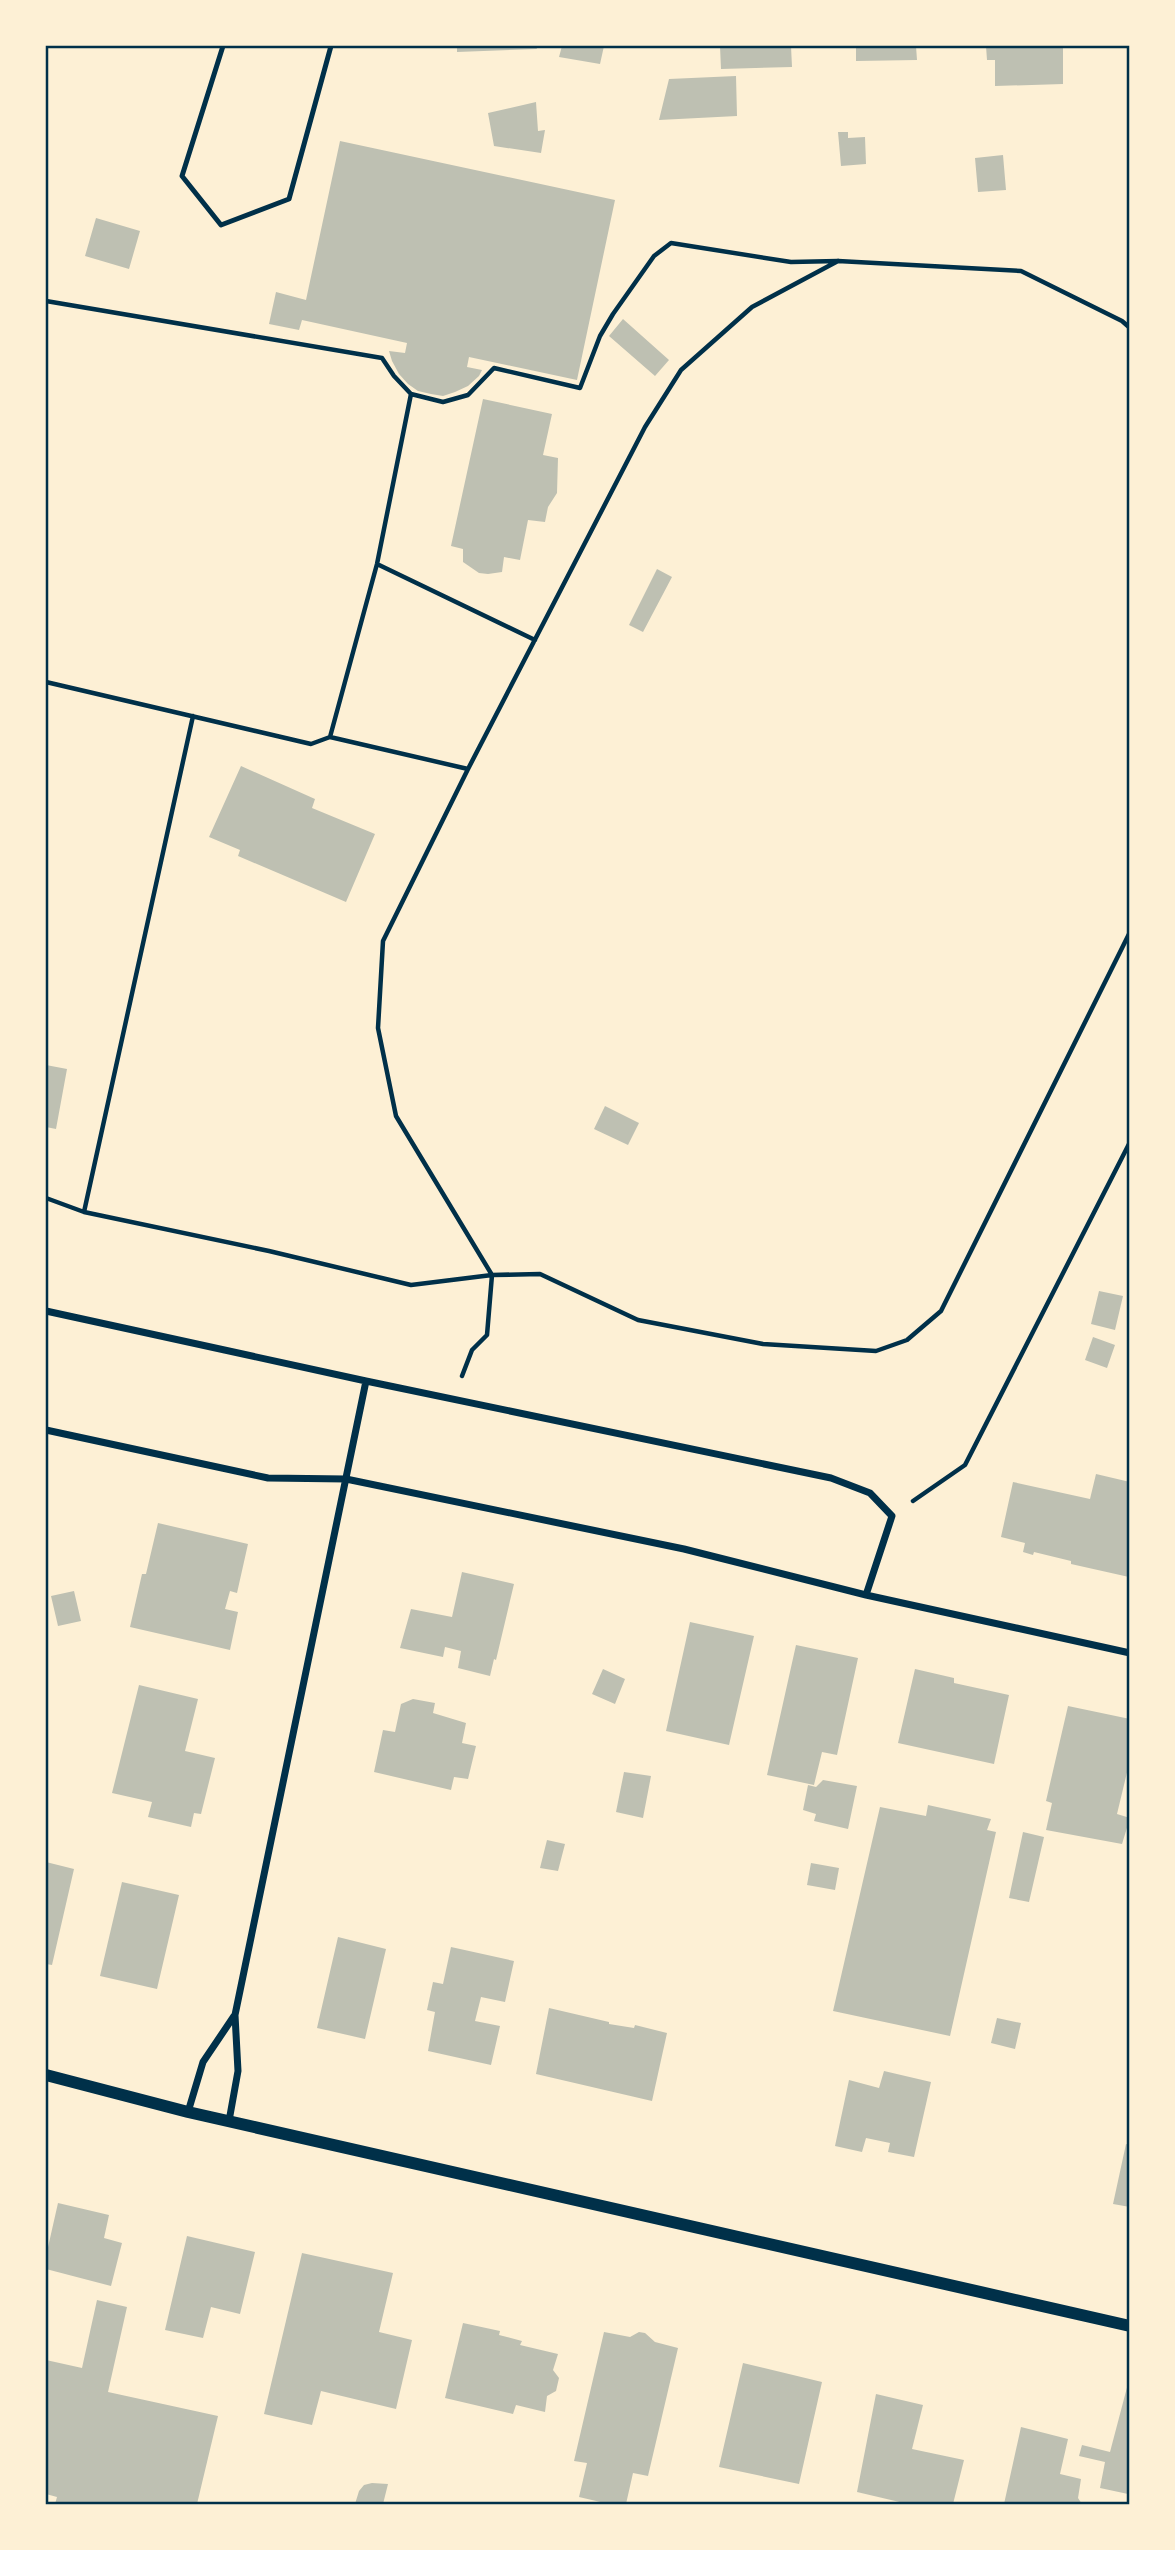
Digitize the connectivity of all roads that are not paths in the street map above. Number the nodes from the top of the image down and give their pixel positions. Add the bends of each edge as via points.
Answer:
1 (223, 46) edge
2 (331, 46) edge
3 (46, 1311) edge
4 (366, 1381) junction
5 (46, 1430) edge
6 (346, 1479) junction
7 (866, 1595) junction
8 (1129, 1653) edge
9 (235, 2015) junction
10 (46, 2076) edge
11 (188, 2112) junction
12 (229, 2121) junction
13 (1129, 2326) edge

1 - 2 lane via 182,176 221,225 289,199
3 - 4 street
4 - 6 street
4 - 7 street via 831,1478 870,1493 892,1516
5 - 6 street via 268,1478
6 - 7 street via 684,1549
6 - 9 street
7 - 8 street
9 - 11 street via 203,2062
9 - 12 street via 238,2071
10 - 11 street
11 - 12 street
12 - 13 street

